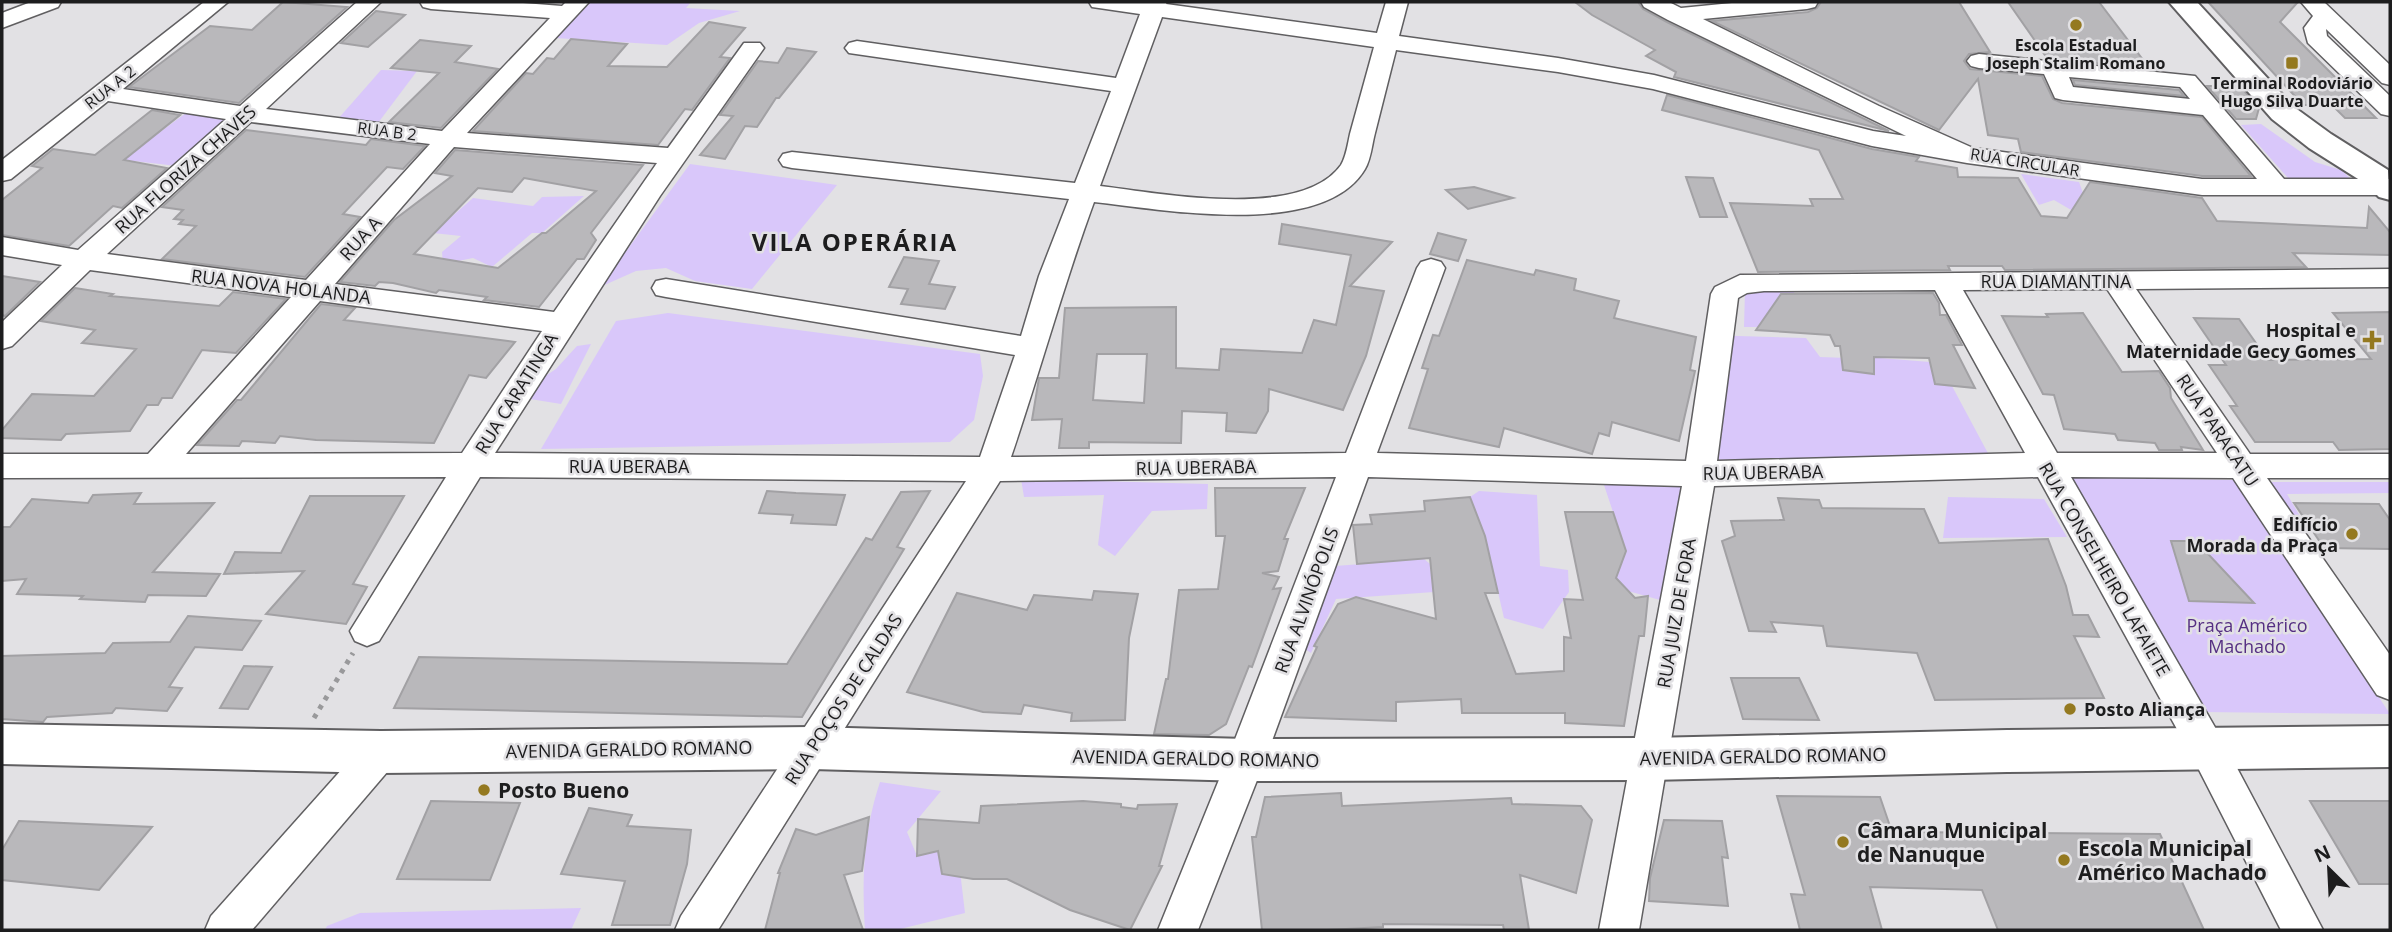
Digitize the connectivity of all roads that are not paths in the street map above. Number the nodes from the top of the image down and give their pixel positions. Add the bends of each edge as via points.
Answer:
1 (50, 2) edge
2 (218, 2) edge
3 (370, 2) edge
4 (431, 2) edge
5 (1100, 2) edge
6 (1397, 2) edge
7 (1652, 2) edge
8 (1807, 2) edge
9 (2182, 2) edge
10 (1780, 3) edge
11 (1154, 6) edge
12 (572, 8) edge
13 (2319, 8) edge
14 (1675, 15) junction
15 (2, 21) edge
16 (1387, 42) junction
17 (752, 48) dead end
18 (857, 48) dead end
19 (1979, 61) dead end
20 (2054, 69) junction
21 (2390, 78) edge
22 (1124, 86) junction
23 (103, 93) junction
24 (2211, 109) junction
25 (2390, 109) edge
26 (244, 114) junction
27 (449, 139) junction
28 (1967, 155) junction
29 (672, 156) junction
30 (792, 160) dead end
31 (2, 173) edge
32 (2389, 188) edge
33 (2279, 189) junction
34 (1083, 192) junction
35 (2, 246) edge
36 (84, 260) junction
37 (1431, 268) dead end
38 (2390, 278) edge
39 (1944, 282) junction
40 (2116, 282) junction
41 (666, 288) dead end
42 (314, 289) junction
43 (1725, 294) joint
44 (560, 323) junction
45 (2, 338) edge
46 (1032, 348) junction
47 (157, 465) junction
48 (471, 465) junction
49 (1356, 465) junction
50 (2046, 465) junction
51 (2, 466) edge
52 (2243, 466) junction
53 (2390, 466) edge
54 (991, 469) junction
55 (1700, 474) junction
56 (367, 631) road end
57 (2390, 684) edge
58 (2, 744) edge
59 (2390, 747) edge
60 (812, 748) junction
61 (2207, 748) junction
62 (381, 752) junction
63 (1650, 759) junction
64 (1246, 760) junction
65 (225, 930) edge
66 (695, 930) edge
67 (1178, 930) edge
68 (1619, 930) edge
69 (2303, 930) edge

1 - 15 street
2 - 23 street, RUA A 2
3 - 26 street, RUA FLORIZA CHAVES
4 - 12 street
5 - 11 street
6 - 16 street
7 - 14 street, RUA CIRCULAR
8 - 10 street
9 - 32 main road via 2283,113
10 - 14 street
11 - 16 street
11 - 22 street, RUA POÇOS DE CALDAS
12 - 27 street, RUA A
13 - 21 street
13 - 25 street via 2316,38
14 - 28 street, RUA CIRCULAR
16 - 28 street via 1654,82 1872,138
16 - 34 street via 1354,167 1311,199 1272,207 1214,207
17 - 29 street, RUA CARATINGA
18 - 22 street
19 - 20 street
20 - 24 street via 2187,81
20 - 24 street via 2063,93
22 - 34 street, RUA POÇOS DE CALDAS
23 - 26 street, RUA B 2
23 - 31 street, RUA A 2
24 - 33 street
26 - 27 street, RUA B 2
26 - 36 street, RUA FLORIZA CHAVES
27 - 29 street, RUA B 2
27 - 42 street, RUA A
28 - 33 street, RUA CIRCULAR via 2202,187
29 - 44 street, RUA CARATINGA
30 - 34 street
32 - 33 street, RUA CIRCULAR
34 - 46 street, RUA POÇOS DE CALDAS
35 - 36 street, RUA NOVA HOLANDA
36 - 42 street, RUA NOVA HOLANDA
36 - 45 street, RUA FLORIZA CHAVES
37 - 49 street, RUA ALVINÓPOLIS
38 - 40 street, RUA DIAMANTINA
39 - 40 street, RUA DIAMANTINA
39 - 43 street, RUA DIAMANTINA via 1764,282 1740,284
39 - 50 street, RUA CONSELHEIRO LAFAIETE
40 - 52 street, RUA PARACATU
41 - 46 street
42 - 44 street, RUA NOVA HOLANDA
42 - 47 street, RUA A
43 - 55 street, RUA JUIZ DE FORA
44 - 48 street, RUA CARATINGA
46 - 54 street, RUA POÇOS DE CALDAS
47 - 48 street, RUA UBERABA
47 - 51 street, RUA UBERABA
48 - 54 street, RUA UBERABA
48 - 56 street, RUA CARATINGA
49 - 54 street, RUA UBERABA
49 - 55 street, RUA UBERABA
49 - 64 street, RUA ALVINÓPOLIS
50 - 52 street, RUA UBERABA
50 - 55 street, RUA UBERABA
50 - 61 street, RUA CONSELHEIRO LAFAIETE
52 - 53 street, RUA UBERABA
52 - 57 street, RUA PARACATU
54 - 60 street, RUA POÇOS DE CALDAS
55 - 63 street, RUA JUIZ DE FORA
58 - 62 main road, AVENIDA GERALDO ROMANO
59 - 61 main road, AVENIDA GERALDO ROMANO
60 - 62 main road, AVENIDA GERALDO ROMANO
60 - 64 main road, AVENIDA GERALDO ROMANO
60 - 66 street, RUA POÇOS DE CALDAS
61 - 63 main road, AVENIDA GERALDO ROMANO
61 - 69 street, RUA CONSELHEIRO LAFAIETE
62 - 65 street
63 - 64 main road, AVENIDA GERALDO ROMANO
63 - 68 street, RUA JUIZ DE FORA
64 - 67 street, RUA ALVINÓPOLIS

